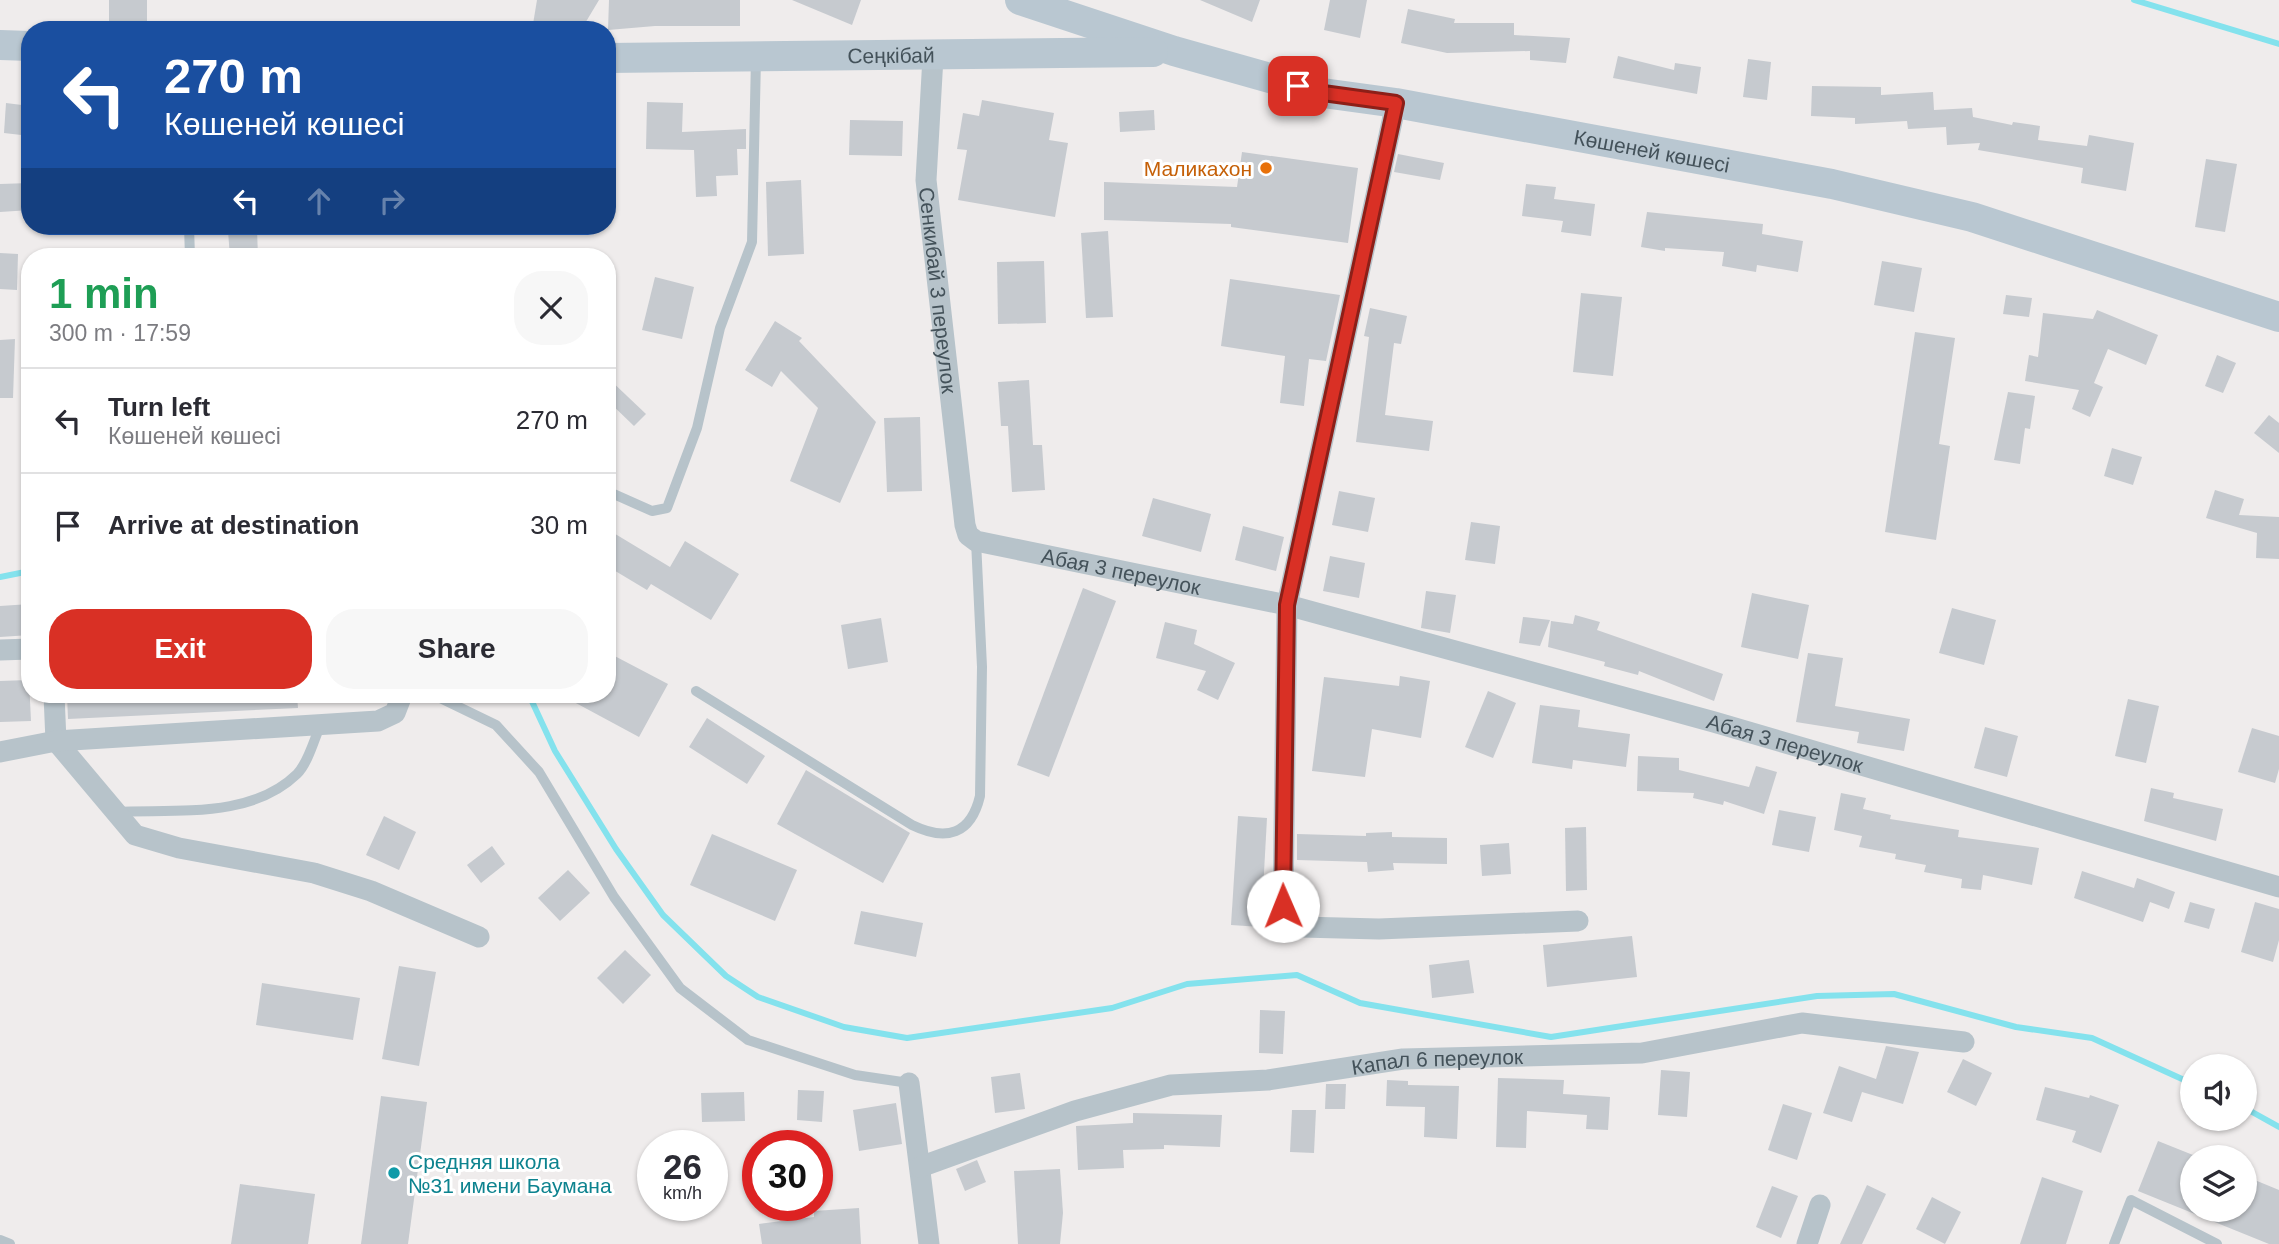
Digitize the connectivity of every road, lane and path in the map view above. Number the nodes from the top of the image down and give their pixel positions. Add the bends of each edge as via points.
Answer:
1 (1020, 0) edge
2 (0, 45) edge
3 (21, 46) edge
4 (1174, 51) junction
5 (933, 57) junction
6 (616, 58) edge
7 (755, 58) junction
8 (1396, 103) junction
9 (2279, 317) edge
10 (616, 495) edge
11 (970, 533) junction
12 (1287, 605) junction
13 (21, 649) edge
14 (0, 650) edge
15 (696, 691) dead end
16 (54, 703) edge
17 (399, 703) edge
18 (451, 703) edge
19 (320, 726) junction
20 (55, 741) junction
21 (0, 752) edge
22 (114, 812) junction
23 (2279, 887) edge
24 (1578, 920) dead end
25 (480, 937) dead end
26 (1964, 1042) dead end
27 (908, 1083) joint
28 (920, 1167) junction
29 (1820, 1205) dead end
30 (0, 1240) edge
31 (10, 1244) edge
32 (929, 1244) edge
33 (1807, 1244) edge
34 (2113, 1244) edge
35 (2217, 1244) edge

1 - 4 main road, Көшеней көшесі
2 - 3 main road
4 - 5 main road, Сеңкібай
4 - 8 main road, Көшеней көшесі via 1323,93
5 - 7 main road, Сеңкібай
5 - 11 street, Сенкибай 3 переулок via 926,180
6 - 7 main road, Сеңкібай
7 - 10 lane via 752,242 720,328 697,428 667,509 652,511
8 - 9 main road, Көшеней көшесі via 1832,184 1972,217
8 - 12 street
11 - 12 street, Абая 3 переулок
11 - 15 lane via 982,667 980,796 967,825 954,832 926,831 912,825
12 - 23 street, Абая 3 переулок via 1714,722
12 - 24 street via 1282,886 1283,906 1291,919 1301,927 1379,929
13 - 14 street
16 - 20 street
17 - 19 street via 395,713 378,721
18 - 27 lane via 496,725 539,772 614,897 680,988 748,1040 855,1075
19 - 20 street
19 - 22 lane via 299,772 267,796 234,806
20 - 21 street
20 - 22 street
22 - 25 street via 135,835 314,873 371,891
26 - 28 street, Капал 6 переулок via 1802,1023 1642,1053 1404,1059 1268,1080 1171,1085 1075,1111
27 - 28 street
28 - 32 street
29 - 33 street
30 - 31 lane
34 - 35 lane via 2131,1199

